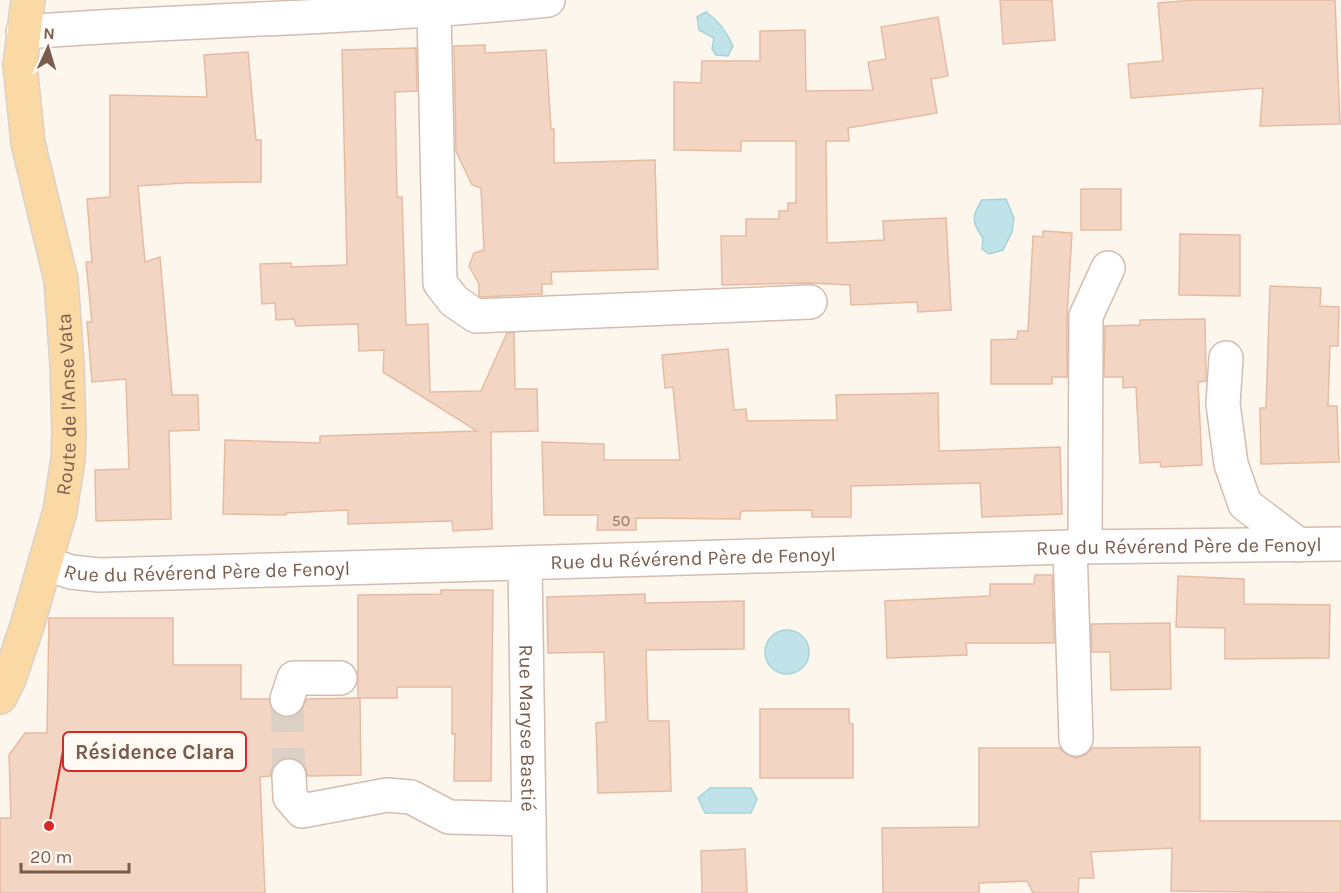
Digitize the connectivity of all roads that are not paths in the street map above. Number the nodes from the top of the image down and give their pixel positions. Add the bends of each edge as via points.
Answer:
1 (28, 0) edge
2 (548, 0) edge
3 (506, 2) edge
4 (434, 11) junction
5 (23, 32) junction
6 (10, 65) edge
7 (1108, 268) dead end
8 (810, 302) dead end
9 (1226, 358) dead end
10 (1341, 544) edge
11 (1299, 545) junction
12 (1078, 547) junction
13 (45, 563) junction
14 (525, 563) junction
15 (340, 678) dead end
16 (0, 697) edge
17 (287, 699) tunnel mouth
18 (1076, 739) dead end
19 (289, 776) tunnel mouth
20 (529, 819) junction
21 (530, 893) edge

1 - 5 main road, Route de l'Anse Vata
2 - 3 street
3 - 4 street
4 - 5 street
4 - 8 street via 440,283 454,301 476,316
5 - 6 main road, Route de l'Anse Vata
6 - 13 main road, Route de l'Anse Vata via 61,280 67,364 68,459 60,511
7 - 12 street via 1086,316
9 - 11 street via 1223,404 1231,464 1245,504
10 - 11 street, Rue du Révérend Père de Fenoyl
11 - 12 street, Rue du Révérend Père de Fenoyl
12 - 14 street, Rue du Révérend Père de Fenoyl
12 - 18 street
13 - 14 street, Rue du Révérend Père de Fenoyl via 71,572 99,575
13 - 16 main road, Route de l'Anse Vata
14 - 20 street, Rue Maryse Bastié
15 - 17 street via 294,678
19 - 20 street via 290,797 302,811 387,795 411,797 449,817
20 - 21 street, Rue Maryse Bastié

